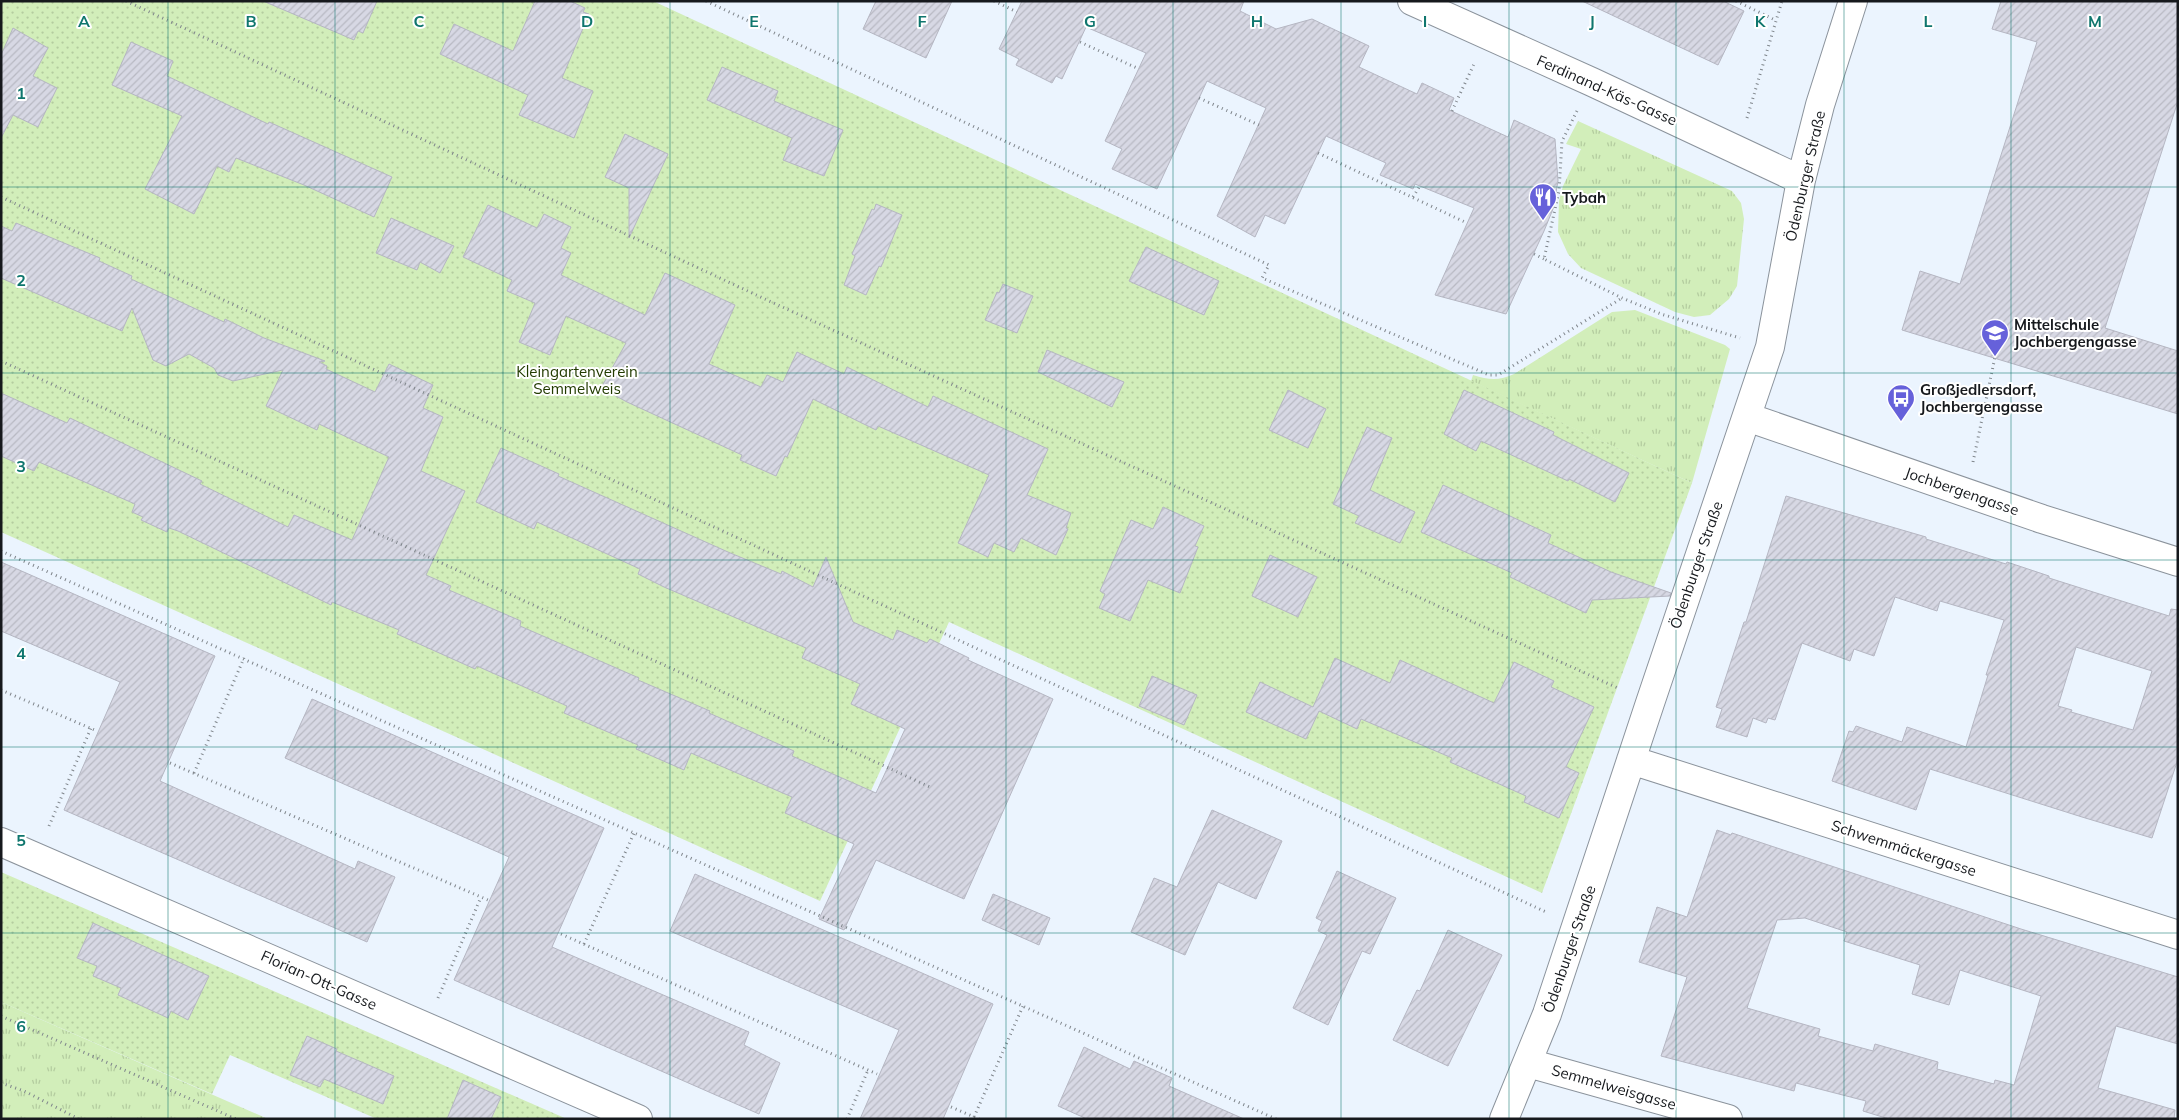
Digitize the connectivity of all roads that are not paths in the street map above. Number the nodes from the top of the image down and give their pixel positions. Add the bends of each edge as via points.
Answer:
1 (1412, 1) edge
2 (1853, 1) edge
3 (1801, 180) junction
4 (1747, 417) junction
5 (2178, 562) edge
6 (1631, 760) junction
7 (1, 842) edge
8 (2178, 935) edge
9 (1528, 1062) junction
10 (638, 1119) edge
11 (1504, 1119) edge
12 (1728, 1119) edge

1 - 3 street, Ferdinand-Käs-Gasse
2 - 3 street, Ödenburger Straße via 1820,105
3 - 4 street, Ödenburger Straße via 1770,347
4 - 5 street, Jochbergengasse via 2042,519
4 - 6 street, Ödenburger Straße
6 - 8 street, Schwemmäckergasse
6 - 9 street, Ödenburger Straße
7 - 10 street, Florian-Ott-Gasse
9 - 11 street, Ödenburger Straße
9 - 12 street, Semmelweisgasse

